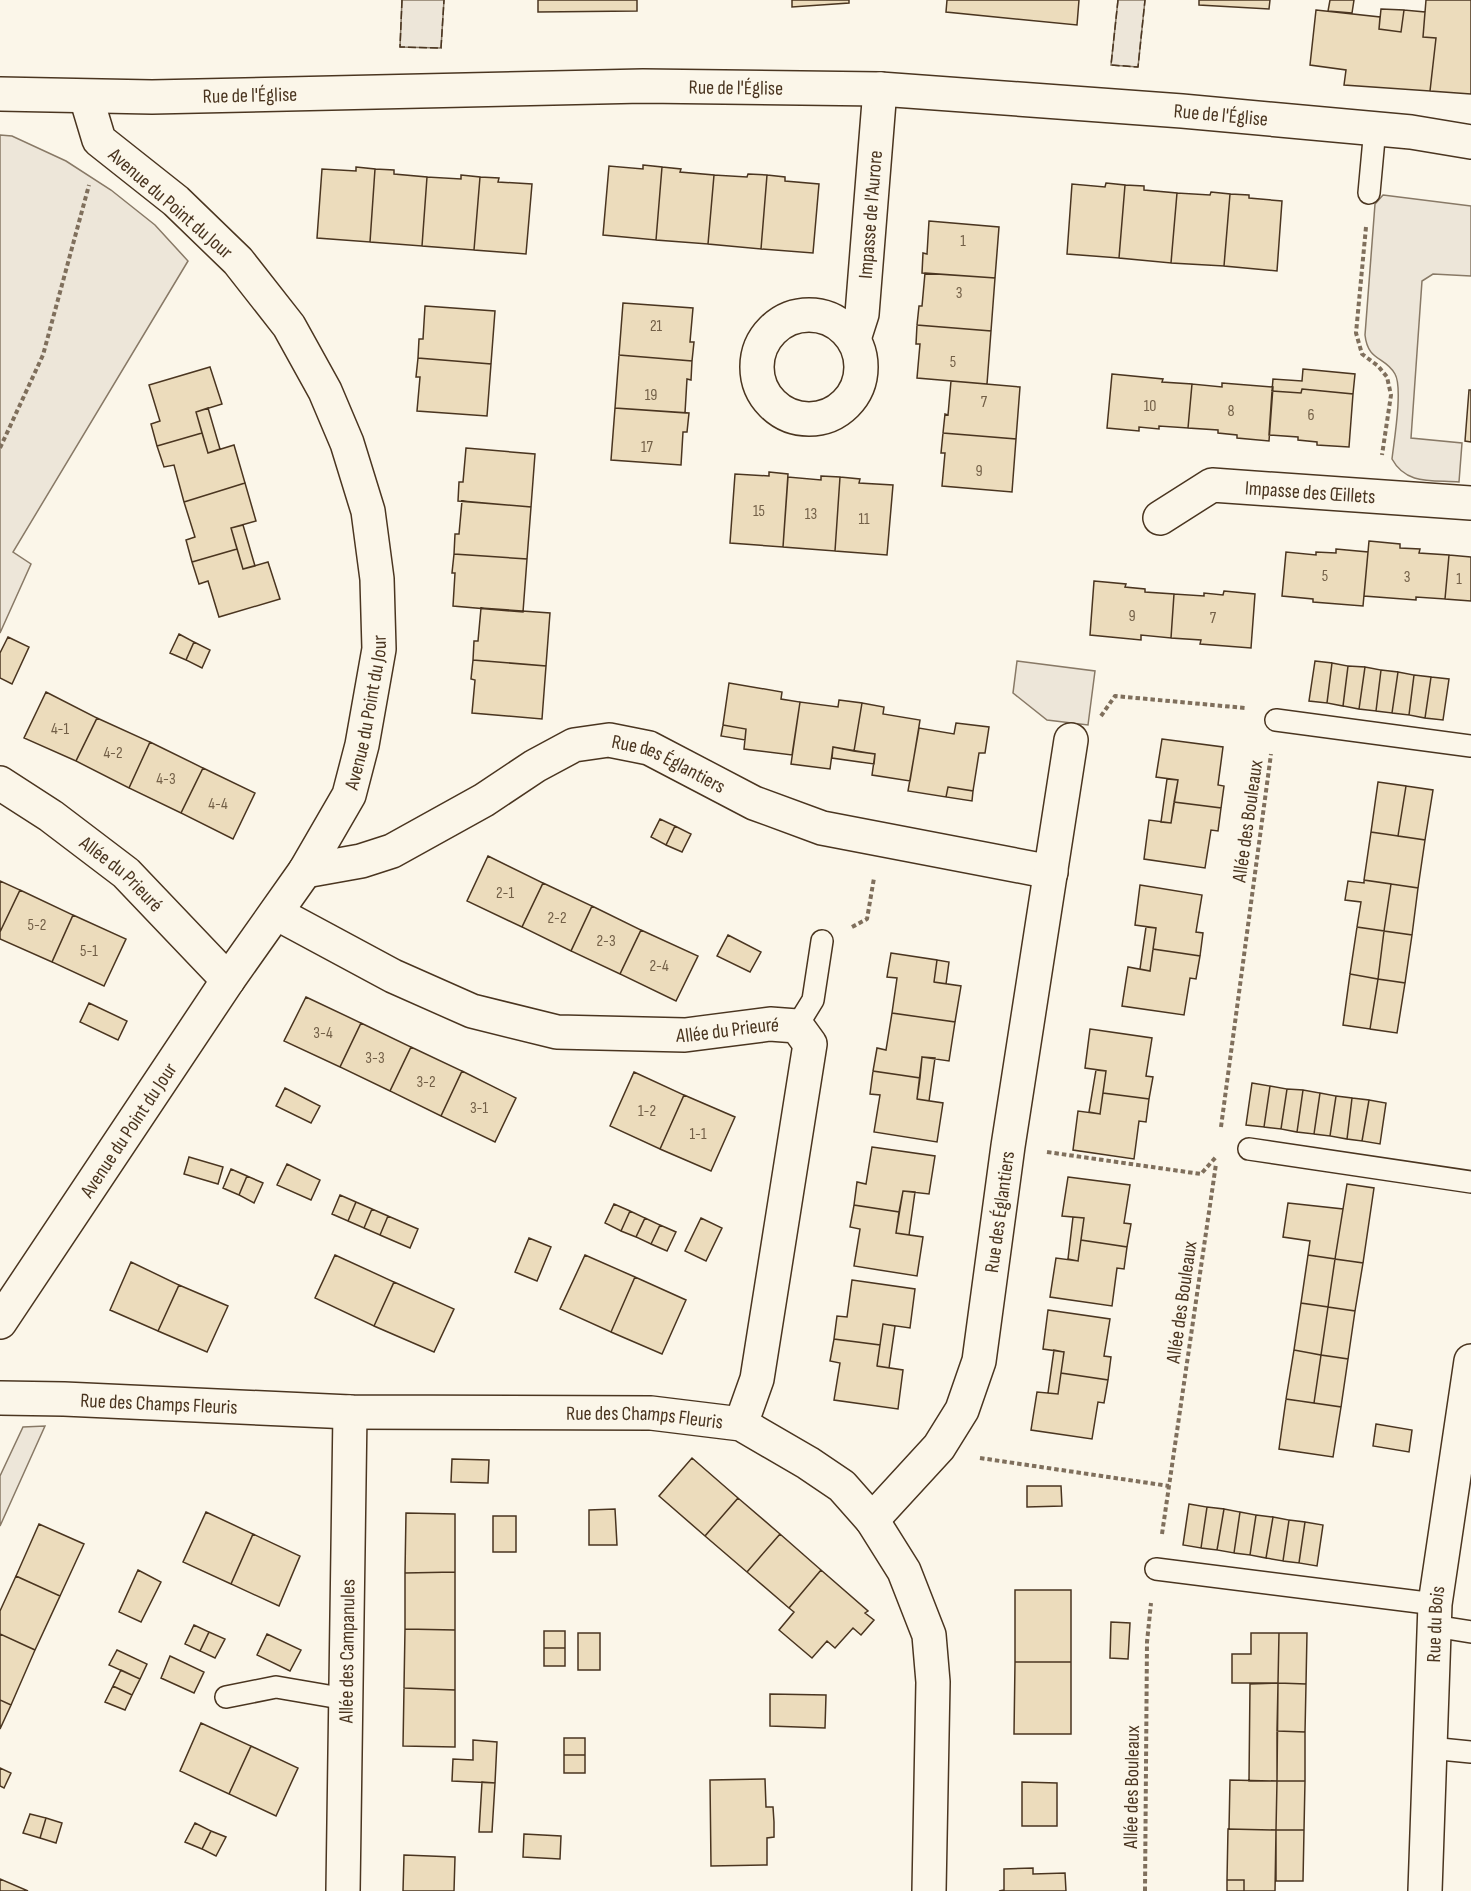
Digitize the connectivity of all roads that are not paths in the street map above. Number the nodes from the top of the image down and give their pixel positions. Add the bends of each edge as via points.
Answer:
1 (880, 89) junction
2 (0, 94) edge
3 (86, 97) junction
4 (1375, 128) junction
5 (1471, 142) edge
6 (1369, 193) road end
7 (854, 339) dead end
8 (1471, 503) edge
9 (1160, 518) dead end
10 (1276, 720) road end
11 (1071, 740) road end
12 (1471, 746) edge
13 (0, 783) edge
14 (305, 871) junction
15 (1051, 872) junction
16 (276, 913) junction
17 (822, 941) road end
18 (228, 980) junction
19 (797, 1026) junction
20 (1249, 1149) dead end
21 (1471, 1182) edge
22 (0, 1322) edge
23 (1471, 1361) edge
24 (0, 1398) edge
25 (350, 1412) junction
26 (741, 1424) junction
27 (872, 1520) junction
28 (1156, 1569) road end
29 (1434, 1615) junction
30 (1471, 1632) edge
31 (226, 1697) dead end
32 (346, 1700) junction
33 (1430, 1749) junction
34 (1471, 1752) edge
35 (343, 1891) edge
36 (929, 1891) edge
37 (1425, 1891) edge

1 - 3 street, Rue de l'Église via 643,86
1 - 4 street, Rue de l'Église
1 - 7 street, Impasse de l'Aurore via 862,314
2 - 3 street, Rue de l'Église
3 - 14 street, Avenue du Point du Jour via 99,140 176,201 238,261 289,326 325,391 368,511 377,579 379,649 349,795
4 - 5 street, Rue de l'Église
4 - 6 lane
8 - 9 street, Impasse des Œillets via 1212,484
10 - 12 lane
11 - 15 street, Rue des Églantiers
13 - 18 street, Allée du Prieuré via 126,873
14 - 15 street, Rue des Églantiers via 361,861 392,850 574,746 609,740 649,748 754,803 822,828
14 - 16 street, Avenue du Point du Jour
15 - 27 street, Rue des Églantiers via 979,1361 962,1410 939,1447
16 - 18 street, Avenue du Point du Jour
16 - 19 street, Allée du Prieuré via 393,976 472,1011 557,1032 685,1035 770,1024
17 - 19 lane via 813,1000
18 - 22 street, Avenue du Point du Jour
19 - 26 street, Allée du Prieuré via 810,1044 757,1379
20 - 21 lane
23 - 29 street, Rue du Bois
24 - 25 street, Rue des Champs Fleuris
25 - 26 street, Rue des Champs Fleuris via 651,1413
25 - 32 street, Allée des Campanules
26 - 27 street, Rue des Champs Fleuris via 842,1486
27 - 36 street, Rue des Champs Fleuris via 904,1571 929,1635 933,1682
28 - 29 lane
29 - 30 lane
29 - 33 street, Rue du Bois
31 - 32 lane via 276,1687
32 - 35 street, Allée des Campanules
33 - 34 lane
33 - 37 street, Rue du Bois

